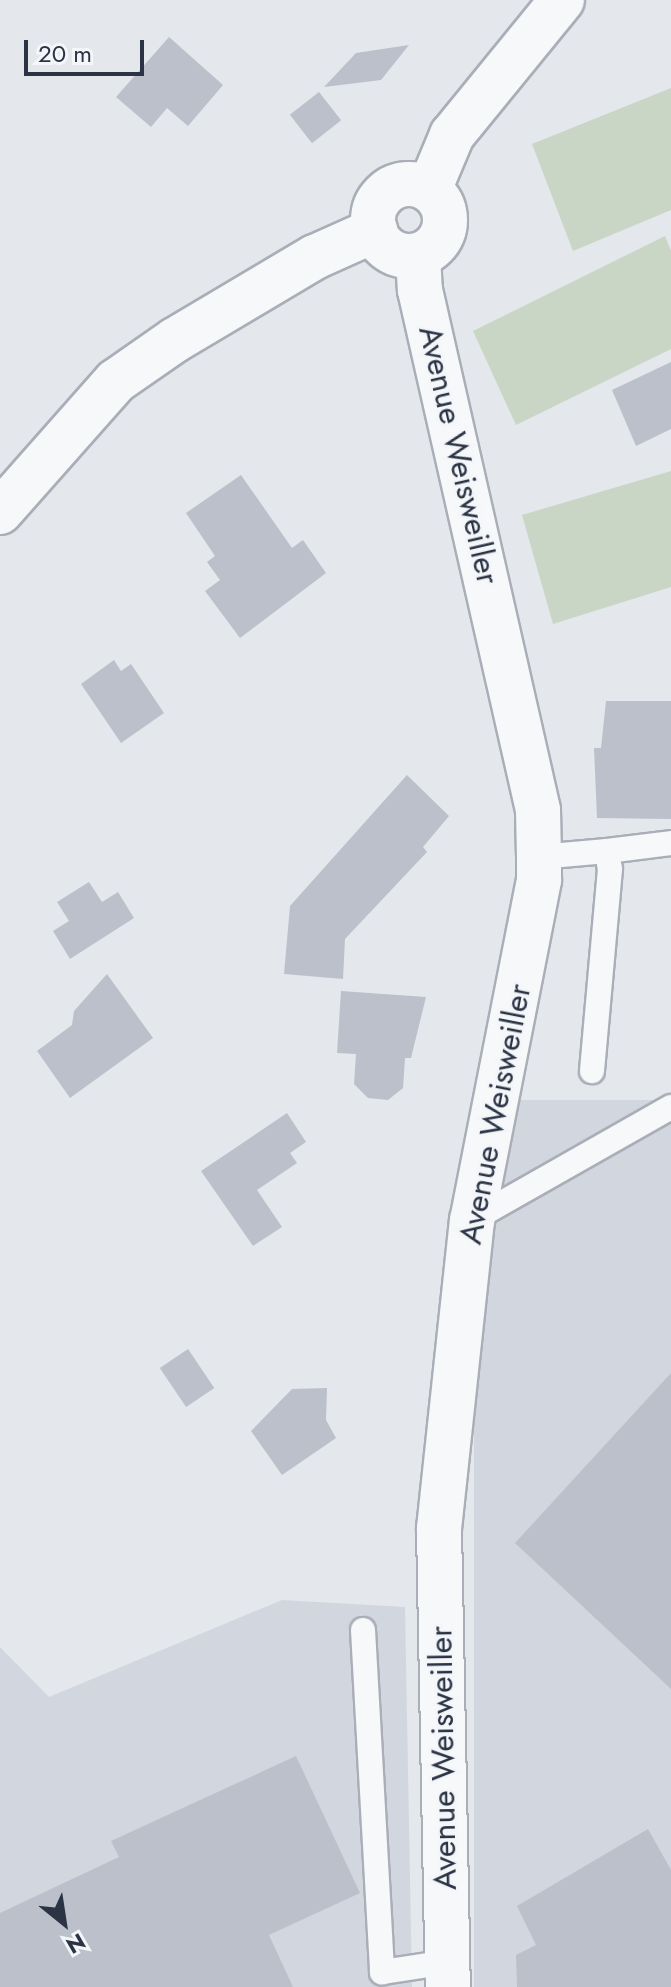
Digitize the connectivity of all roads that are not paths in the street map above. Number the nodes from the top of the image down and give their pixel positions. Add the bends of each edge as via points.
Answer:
1 (562, 0) edge
2 (429, 190) junction
3 (375, 230) junction
4 (418, 255) junction
5 (0, 512) edge
6 (671, 843) edge
7 (607, 851) junction
8 (539, 857) junction
9 (592, 1071) dead end
10 (671, 1107) edge
11 (472, 1220) junction
12 (363, 1630) dead end
13 (448, 1974) edge
14 (377, 1982) edge

1 - 2 street via 452,135
2 - 3 street via 408,184 387,191 374,209
2 - 4 street via 445,220 437,242
3 - 4 street via 379,241 396,253
3 - 5 street via 302,265 116,381
4 - 8 street, Avenue Weisweiller via 420,290 538,810
6 - 7 lane
7 - 8 lane
7 - 9 lane via 610,869
8 - 11 street, Avenue Weisweiller via 539,880
10 - 11 lane
11 - 13 street, Avenue Weisweiller via 439,1528
12 - 14 lane
13 - 14 lane

